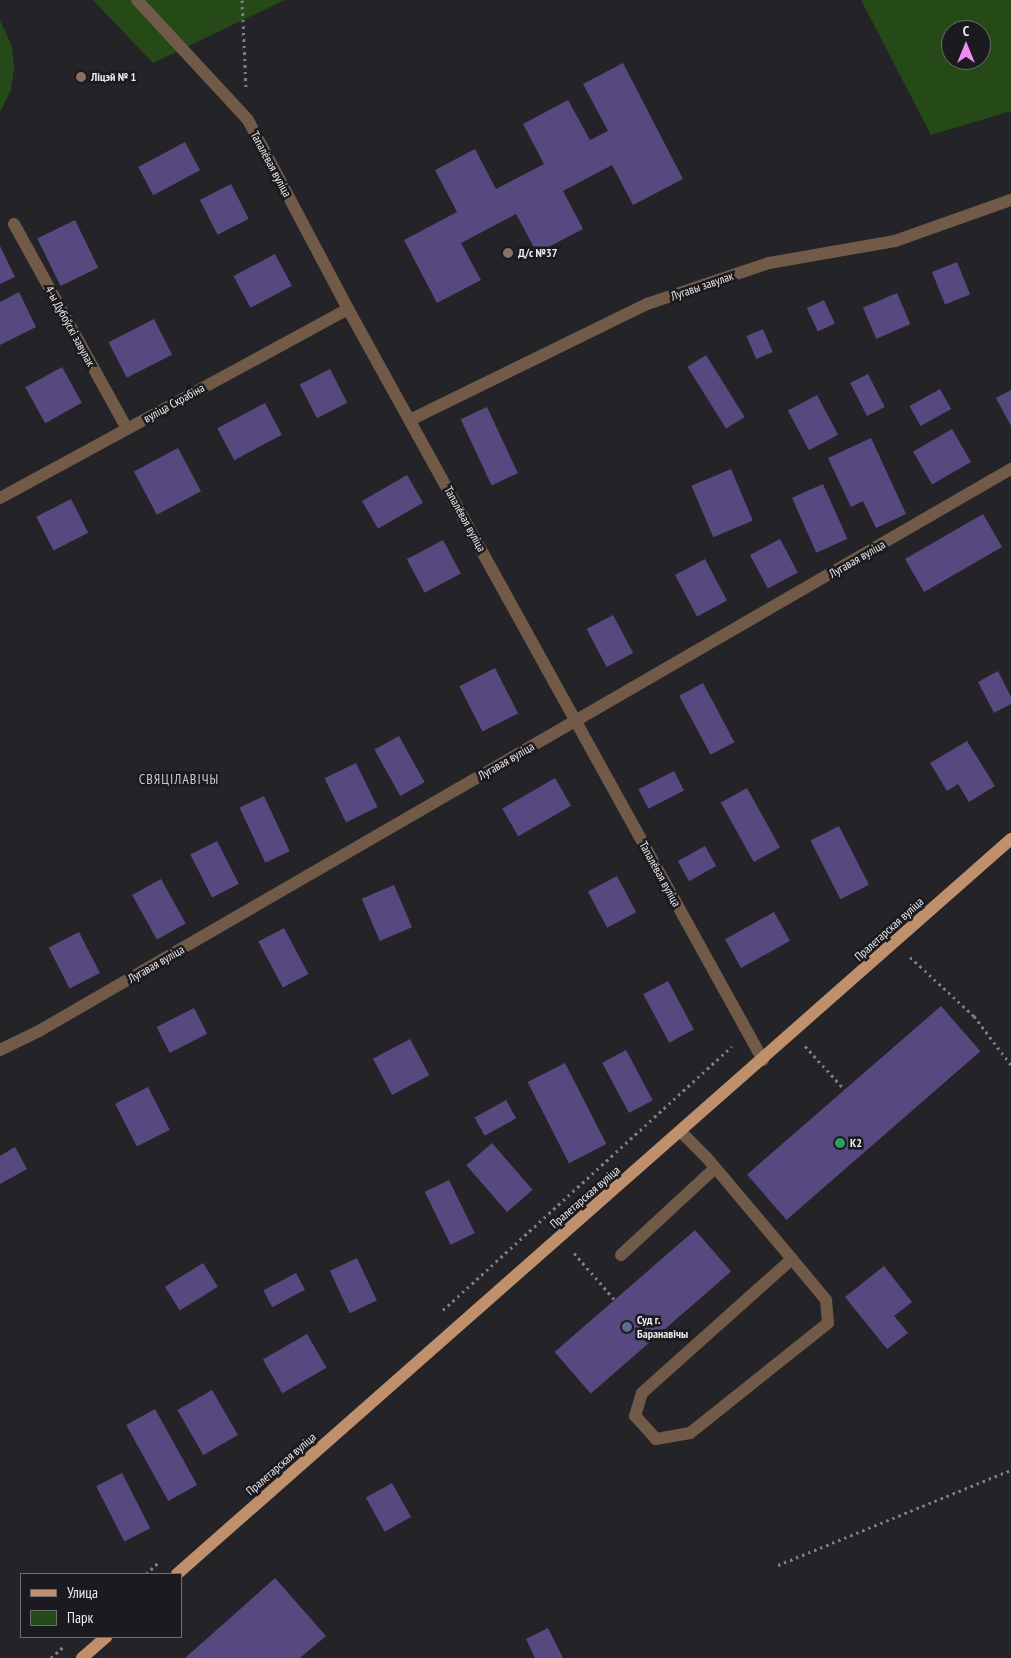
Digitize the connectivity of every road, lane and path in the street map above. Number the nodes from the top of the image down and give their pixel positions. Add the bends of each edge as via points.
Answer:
1 (137, 0) edge
2 (242, 0) edge
3 (248, 120) junction
4 (1011, 200) edge
5 (14, 224) dead end
6 (348, 308) junction
7 (410, 420) junction
8 (127, 429) junction
9 (1011, 469) edge
10 (0, 498) edge
11 (576, 721) junction
12 (1011, 839) edge
13 (910, 957) dead end
14 (747, 1031) junction
15 (805, 1046) dead end
16 (0, 1050) edge
17 (763, 1060) junction
18 (1011, 1065) edge
19 (845, 1090) dead end
20 (680, 1131) junction
21 (715, 1168) junction
22 (574, 1253) dead end
23 (621, 1255) dead end
24 (792, 1259) junction
25 (615, 1300) dead end
26 (440, 1313) dead end
27 (1011, 1470) edge
28 (168, 1555) dead end
29 (778, 1565) dead end
30 (147, 1573) edge
31 (178, 1573) edge
32 (105, 1638) edge
33 (69, 1642) dead end
34 (51, 1658) edge
35 (82, 1658) edge

1 - 3 street, Тапалёвая вуліца
2 - 3 path
3 - 6 street, Тапалёвая вуліца
4 - 7 street, Лугавы завулак via 895,242 770,263 648,304
5 - 8 street, 4-ы Дубоўскі завулак
6 - 7 street, Тапалёвая вуліца
6 - 8 street, вуліца Скрабіна
7 - 11 street, Тапалёвая вуліца
8 - 10 street, вуліца Скрабіна
9 - 11 street, Лугавая вуліца
11 - 14 street, Тапалёвая вуліца
11 - 16 street, Лугавая вуліца via 39,1031
12 - 17 main road, Пралетарская вуліца
13 - 18 path via 974,1016
14 - 17 street, Тапалёвая вуліца
14 - 26 path
15 - 19 path
17 - 20 main road, Пралетарская вуліца
20 - 21 street
20 - 31 main road, Пралетарская вуліца
21 - 23 street
21 - 24 street
22 - 25 path
24 - 24 street via 642,1393 635,1416 656,1439 690,1433 828,1323 826,1300
27 - 29 path
28 - 30 path
32 - 35 main road
33 - 34 path

